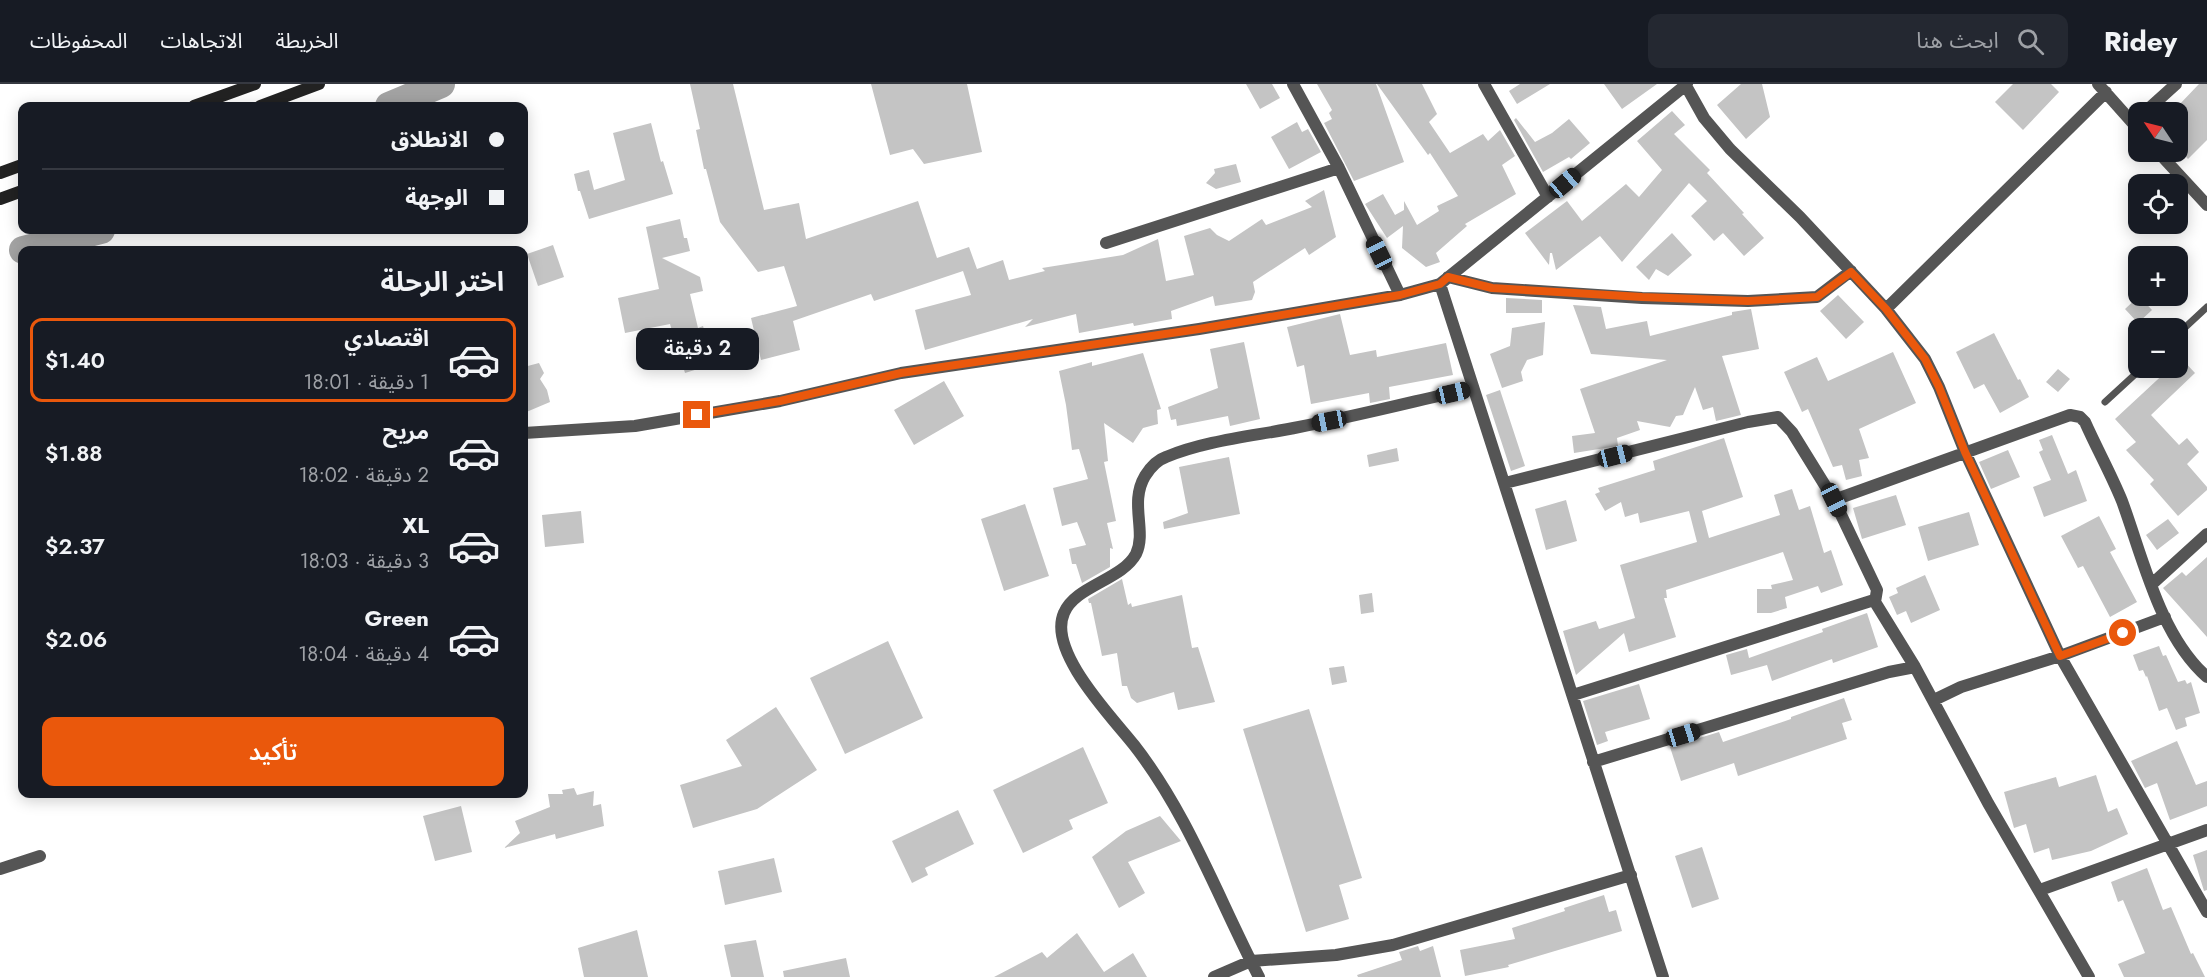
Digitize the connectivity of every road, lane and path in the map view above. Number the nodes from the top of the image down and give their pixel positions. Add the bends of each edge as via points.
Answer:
1 (255, 84) edge
2 (319, 84) edge
3 (1293, 84) edge
4 (1484, 84) edge
5 (1686, 84) edge
6 (2176, 84) edge
7 (2102, 88) edge
8 (205, 102) edge
9 (271, 102) edge
10 (2156, 102) edge
11 (2128, 115) edge
12 (2167, 162) edge
13 (18, 166) edge
14 (1339, 168) junction
15 (0, 173) edge
16 (18, 192) edge
17 (1548, 197) junction
18 (0, 199) edge
19 (2207, 205) edge
20 (1106, 243) dead end
21 (1851, 272) junction
22 (1444, 280) junction
23 (1400, 295) junction
24 (2207, 307) edge
25 (1886, 309) junction
26 (2188, 325) edge
27 (2131, 378) edge
28 (1473, 388) junction
29 (2105, 402) dead end
30 (528, 433) edge
31 (1965, 452) junction
32 (1504, 483) junction
33 (1834, 500) junction
34 (2207, 534) edge
35 (2152, 584) junction
36 (1875, 602) junction
37 (2165, 617) junction
38 (2060, 656) junction
39 (1915, 667) junction
40 (2207, 677) edge
41 (1574, 695) junction
42 (1934, 699) junction
43 (1593, 762) junction
44 (2207, 830) edge
45 (2167, 843) junction
46 (40, 856) dead end
47 (0, 869) edge
48 (1631, 875) junction
49 (2040, 890) junction
50 (2207, 912) edge
51 (1251, 961) junction
52 (1214, 977) edge
53 (1259, 977) edge
54 (1663, 977) edge
55 (2089, 977) edge

1 - 8 main road
2 - 9 main road
3 - 14 street
4 - 17 street
5 - 17 street
5 - 21 street via 1704,117 1730,149
6 - 10 street
7 - 11 street
7 - 25 street
12 - 19 street
13 - 15 main road
14 - 20 street
14 - 23 street
16 - 18 main road
17 - 22 street
21 - 22 street via 1817,297 1748,301 1492,288
21 - 25 street
22 - 23 street
22 - 28 street
23 - 30 street via 901,373 780,401 635,426
24 - 26 lane
25 - 31 street via 1925,359
27 - 29 lane
28 - 32 street
28 - 51 street via 1191,448 1163,458 1153,465 1137,494 1139,536 1135,554 1064,612 1064,645 1079,676 1136,748 1172,802
31 - 33 street
31 - 35 street via 2070,415 2080,417 2120,498
31 - 38 street
32 - 33 street via 1778,417 1792,432
32 - 41 street
33 - 36 street via 1877,590
34 - 35 street
35 - 37 street
36 - 39 street
36 - 41 street
37 - 38 street
37 - 40 street via 2183,650
38 - 42 street
38 - 45 street
39 - 42 street
39 - 43 street
41 - 43 street
42 - 49 street via 1988,803
43 - 48 street
44 - 45 street
45 - 49 street
45 - 50 street
46 - 47 street
48 - 51 street via 1394,945 1336,955
48 - 54 street
49 - 55 street
51 - 52 street
51 - 53 street

